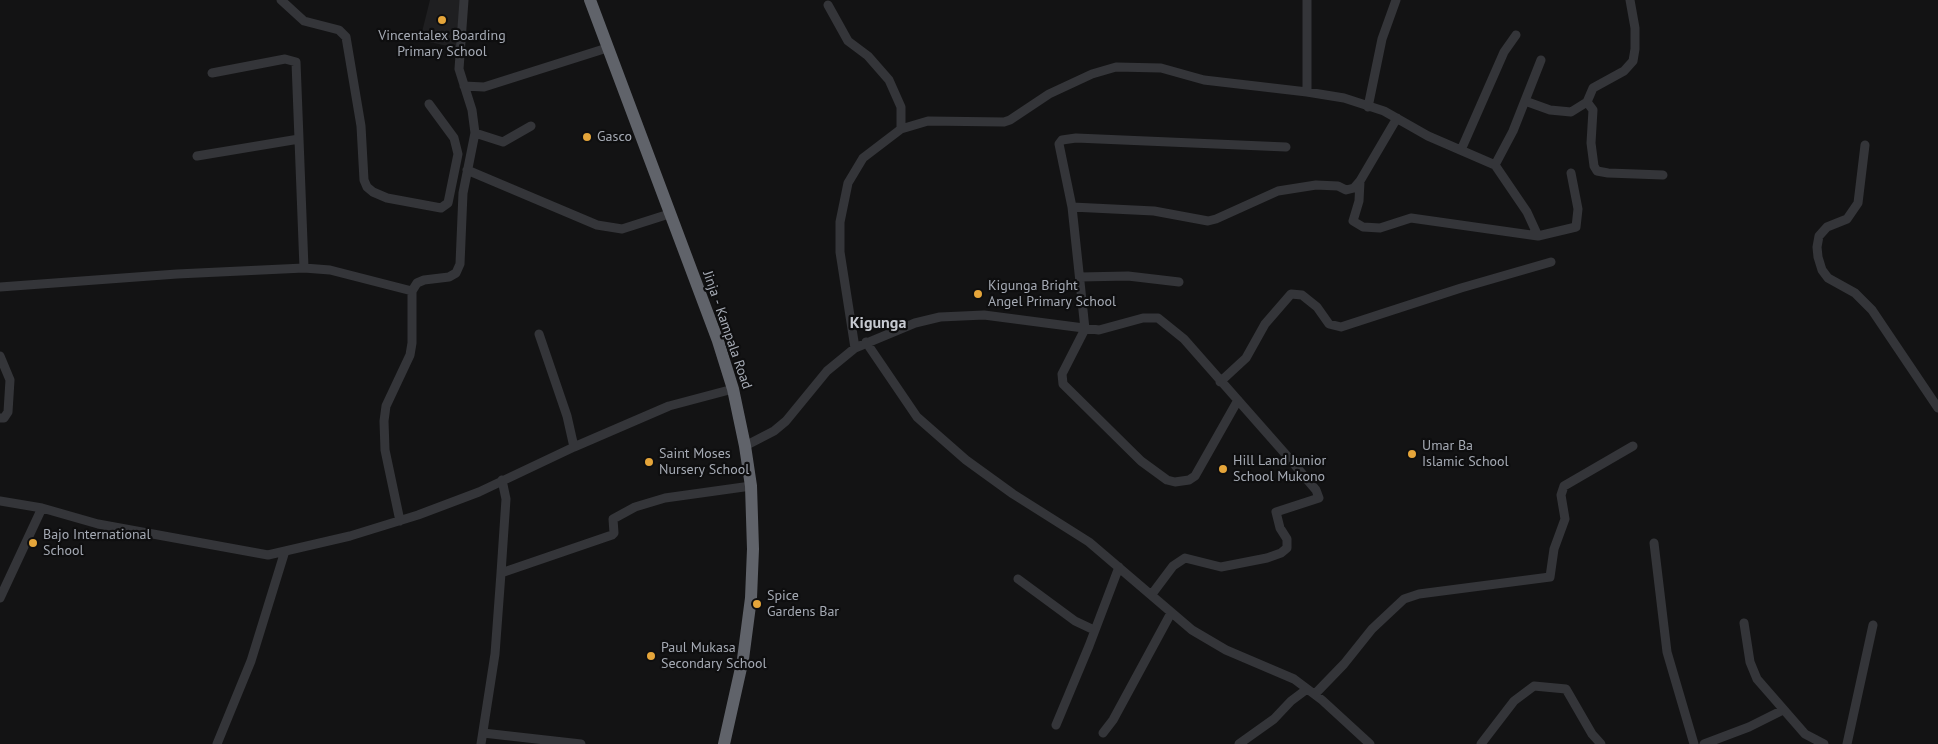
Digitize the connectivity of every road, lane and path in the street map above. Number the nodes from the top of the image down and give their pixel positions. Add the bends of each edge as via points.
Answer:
1 (281, 0) edge
2 (464, 0) edge
3 (590, 0) edge
4 (1307, 0) edge
5 (1396, 0) edge
6 (1630, 0) edge
7 (828, 5) dead end
8 (1516, 36) dead end
9 (607, 48) junction
10 (1541, 60) dead end
11 (212, 73) dead end
12 (464, 86) junction
13 (1307, 92) junction
14 (1525, 102) junction
15 (1587, 102) junction
16 (428, 104) dead end
17 (1368, 107) junction
18 (1397, 118) junction
19 (531, 126) dead end
20 (901, 129) junction
21 (475, 133) junction
22 (298, 139) junction
23 (1865, 145) dead end
24 (1286, 147) dead end
25 (1461, 150) junction
26 (197, 156) dead end
27 (1495, 165) junction
28 (467, 170) junction
29 (1570, 173) dead end
30 (1663, 175) dead end
31 (1360, 181) junction
32 (1072, 207) junction
33 (669, 214) junction
34 (1538, 236) junction
35 (1551, 262) dead end
36 (304, 268) junction
37 (1080, 277) junction
38 (1179, 282) dead end
39 (0, 287) edge
40 (412, 291) junction
41 (1085, 329) junction
42 (539, 334) dead end
43 (866, 342) junction
44 (855, 348) junction
45 (0, 356) edge
46 (1220, 382) junction
47 (732, 388) junction
48 (1238, 400) junction
49 (1938, 408) edge
50 (0, 418) edge
51 (745, 446) junction
52 (1632, 446) dead end
53 (574, 447) junction
54 (502, 480) junction
55 (751, 486) junction
56 (0, 501) edge
57 (42, 508) junction
58 (400, 521) junction
59 (1654, 543) dead end
60 (285, 551) junction
61 (1119, 567) junction
62 (501, 573) junction
63 (1018, 579) dead end
64 (1152, 594) junction
65 (0, 598) edge
66 (1171, 613) junction
67 (1744, 623) dead end
68 (1873, 626) dead end
69 (1094, 630) junction
70 (1311, 692) junction
71 (1783, 710) junction
72 (1056, 725) dead end
73 (483, 733) junction
74 (1102, 733) dead end
75 (548, 742) edge
76 (218, 744) edge
77 (481, 744) edge
78 (581, 744) edge
79 (724, 744) edge
80 (1239, 744) edge
81 (1370, 744) edge
82 (1481, 744) edge
83 (1601, 744) edge
84 (1694, 744) edge
85 (1704, 744) edge
86 (1824, 744) edge
87 (1847, 744) edge

1 - 16 street via 304,21 339,30 346,37 361,126 367,187 387,198 442,208 448,203 453,187 458,154 454,138
2 - 12 street via 459,69
3 - 9 highway, Jinja - Kampala Road
4 - 13 street
5 - 17 street via 1382,39
6 - 15 street via 1635,28 1633,60 1624,70 1593,88
7 - 20 street via 848,41 874,62 889,80 902,106
8 - 25 street via 1504,52
9 - 12 street via 484,87
9 - 33 highway, Jinja - Kampala Road
10 - 14 street
11 - 22 street via 285,58 296,62
12 - 21 street
13 - 17 street via 1344,98
13 - 20 street via 1204,80 1161,68 1116,67 1068,84 1004,122 928,121
14 - 15 street via 1550,110 1571,112
14 - 27 street
15 - 30 street via 1592,110 1591,143 1594,166 1598,170
17 - 18 street
18 - 25 street
18 - 31 street
19 - 21 street via 503,142
20 - 44 street via 863,158 848,183 843,202 840,252
21 - 28 street
22 - 26 street
22 - 36 street
23 - 49 street via 1858,202 1847,219 1827,227 1819,236 1818,257 1828,278 1855,293 1872,310
24 - 32 street via 1086,138 1062,140 1060,154
25 - 27 street
27 - 34 street via 1527,212
28 - 33 street via 597,225 622,229
28 - 40 street via 460,264 456,273 424,280 417,283
29 - 34 street via 1578,209 1576,227
31 - 32 street via 1354,188 1346,190 1338,186 1316,185 1278,192 1208,220 1154,211
31 - 34 street via 1353,221 1364,227 1380,228 1411,218
32 - 37 street
33 - 47 highway, Jinja - Kampala Road via 718,341
35 - 46 street via 1341,327 1329,324 1317,307 1302,295 1290,294 1265,324 1246,358
36 - 39 street
36 - 40 street via 330,270
37 - 38 street via 1128,276
37 - 41 street
40 - 58 street via 410,355 386,406 384,421 385,450
41 - 43 street via 984,315 961,315 915,323
41 - 46 street via 1099,330 1143,318 1158,318 1184,340
41 - 48 street via 1062,374 1063,384 1140,461 1168,480 1182,482 1195,476
42 - 53 street
43 - 44 street
43 - 61 street via 926,427 999,484 1089,542
44 - 51 street via 827,371 786,421
45 - 50 street via 10,380 8,412
46 - 48 street
47 - 51 highway, Jinja - Kampala Road
47 - 53 street via 669,406
48 - 64 street via 1319,498 1276,512 1287,539 1287,548 1281,553 1221,567 1185,558 1173,566
51 - 55 highway, Jinja - Kampala Road
52 - 70 street via 1564,486 1561,495 1565,519 1554,548 1550,577 1419,594 1404,599 1372,629 1344,664
53 - 54 street
54 - 58 street via 479,492
54 - 62 street via 506,499
55 - 62 street via 674,497 635,507 613,519 612,535
55 - 79 highway, Jinja - Kampala Road via 752,598 743,659
56 - 57 street
57 - 60 street via 98,524 258,554
57 - 65 street
58 - 60 street
59 - 84 street via 1666,652
60 - 76 street via 251,661
61 - 64 street
61 - 69 street
62 - 73 street
63 - 69 street via 1075,621
64 - 66 street
66 - 70 street via 1219,646 1294,678
66 - 74 street via 1113,720
67 - 71 street via 1753,671
68 - 87 street
69 - 72 street
70 - 80 street via 1291,701 1274,719
70 - 81 street
71 - 85 street
71 - 86 street via 1805,734
73 - 75 street
73 - 77 street
75 - 78 street
82 - 83 street via 1514,701 1534,686 1566,689

